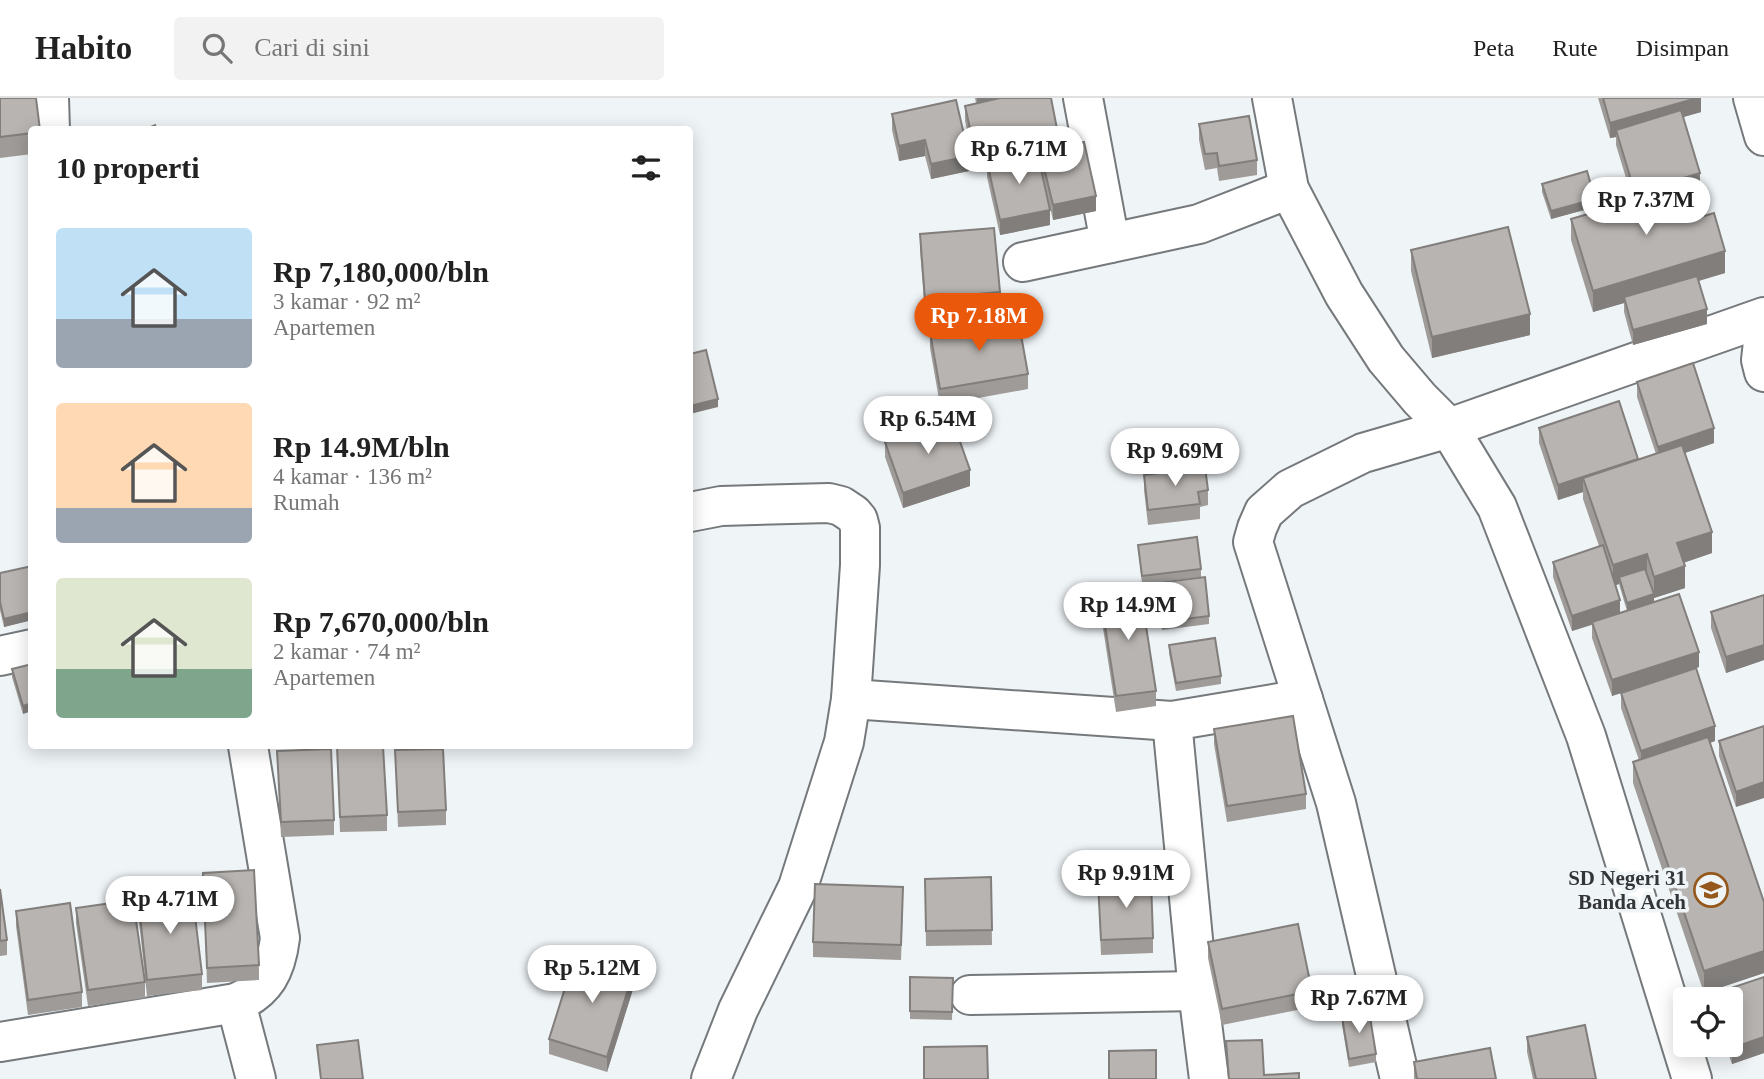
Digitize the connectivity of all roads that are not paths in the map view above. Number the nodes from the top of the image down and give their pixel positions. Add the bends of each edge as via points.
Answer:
1 (49, 98) edge
2 (1083, 98) edge
3 (1272, 98) edge
4 (1753, 98) edge
5 (50, 126) edge
6 (1764, 136) edge
7 (1289, 189) junction
8 (1110, 243) junction
9 (1023, 262) dead end
10 (1764, 317) edge
11 (1764, 333) edge
12 (1764, 372) edge
13 (1449, 428) junction
14 (693, 511) edge
15 (28, 650) edge
16 (0, 656) edge
17 (852, 699) junction
18 (1303, 699) junction
19 (1172, 721) junction
20 (248, 749) edge
21 (1198, 991) junction
22 (970, 995) dead end
23 (236, 1003) junction
24 (0, 1042) edge
25 (256, 1079) edge
26 (712, 1079) edge
27 (1209, 1079) edge
28 (1400, 1079) edge
29 (1692, 1079) edge

1 - 5 street
2 - 8 street
3 - 7 street
4 - 6 street
7 - 8 street via 1199,224
7 - 13 street via 1344,294 1386,359
8 - 9 street
10 - 13 street
11 - 12 street
13 - 18 street via 1363,453 1290,489 1264,512 1254,542
13 - 29 street via 1497,507 1586,736
14 - 17 street via 721,506 829,503 853,514 860,528 860,565
15 - 16 street
17 - 19 street
17 - 26 street via 844,742 798,887 738,1010
18 - 19 street
18 - 28 street via 1336,803
19 - 21 street
20 - 23 street via 280,938 268,979
21 - 22 street
21 - 27 street
23 - 24 street
23 - 25 street

